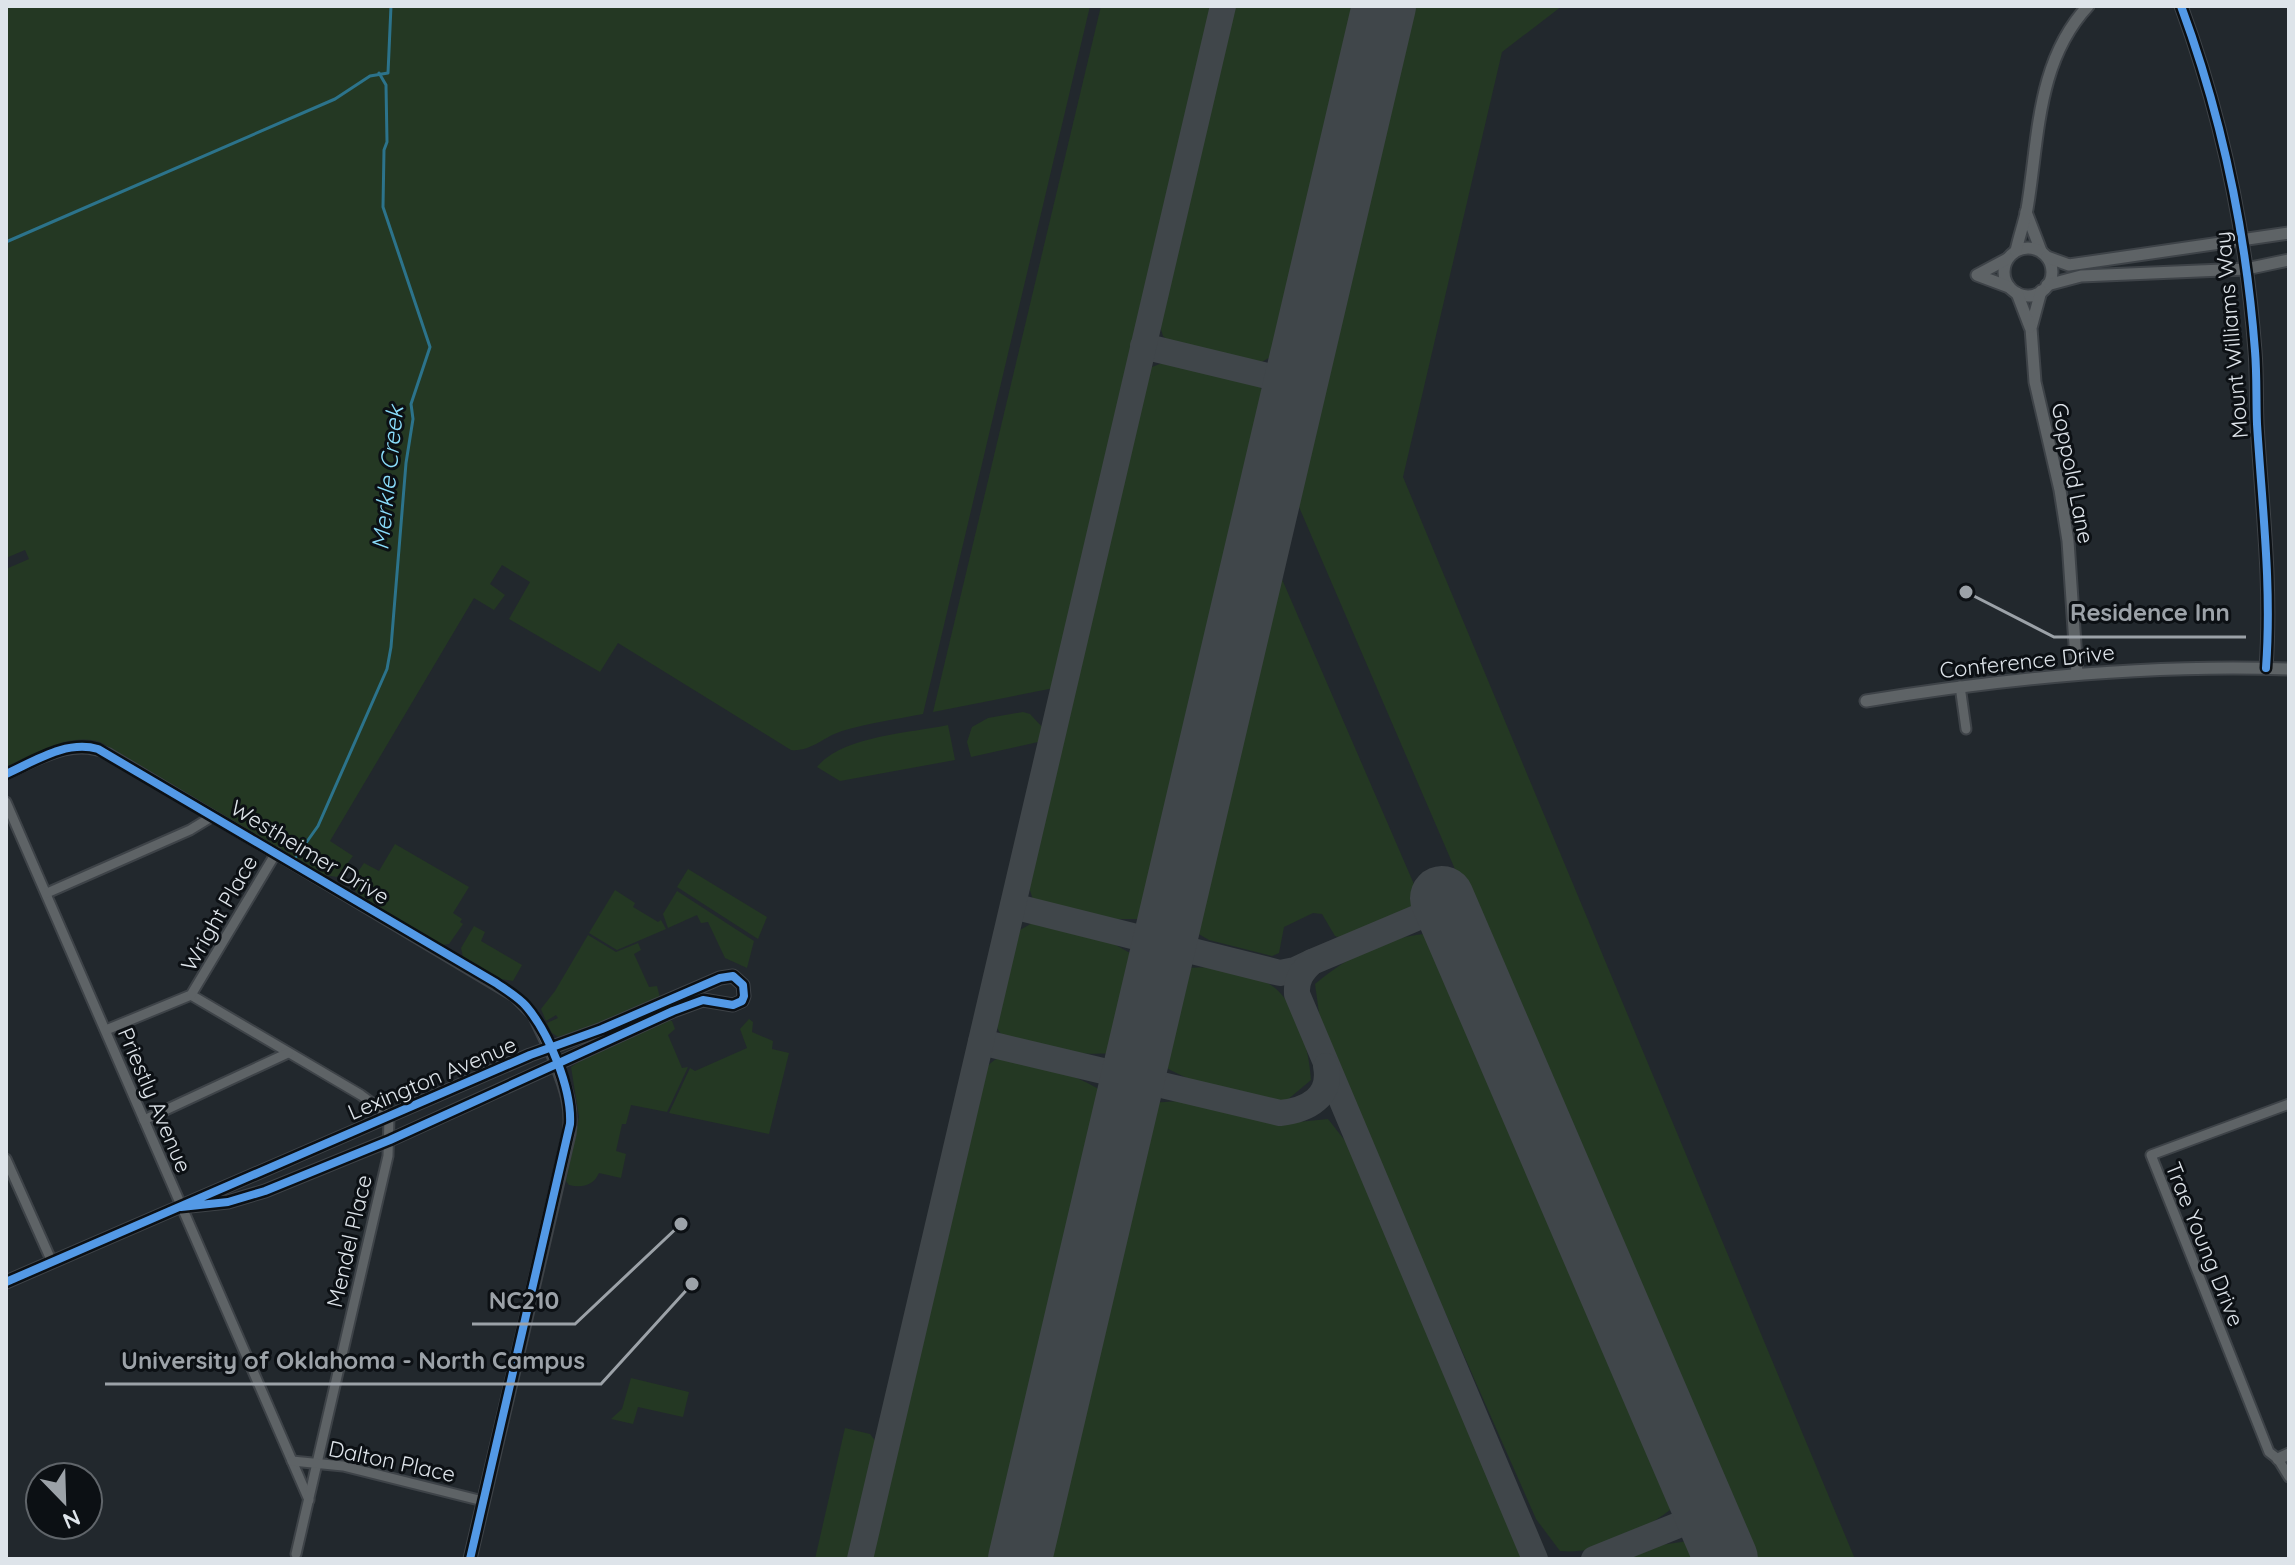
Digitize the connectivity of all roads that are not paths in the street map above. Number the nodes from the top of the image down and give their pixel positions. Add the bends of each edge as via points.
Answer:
1 (2088, 6) edge
2 (2181, 6) edge
3 (2026, 212) junction
4 (2289, 233) edge
5 (2242, 241) junction
6 (2044, 254) junction
7 (2011, 255) junction
8 (2289, 260) edge
9 (2246, 269) junction
10 (2044, 288) junction
11 (2013, 290) junction
12 (2031, 328) junction
13 (2266, 668) junction
14 (2289, 669) edge
15 (2077, 674) junction
16 (1960, 686) junction
17 (1866, 701) dead end
18 (1966, 729) dead end
19 (6, 774) edge
20 (6, 802) edge
21 (213, 816) junction
22 (276, 853) junction
23 (47, 893) junction
24 (191, 995) junction
25 (106, 1030) junction
26 (550, 1048) junction
27 (288, 1053) junction
28 (557, 1066) junction
29 (2289, 1104) edge
30 (389, 1116) junction
31 (144, 1120) junction
32 (390, 1140) junction
33 (6, 1159) edge
34 (181, 1207) junction
35 (52, 1262) junction
36 (6, 1282) edge
37 (2284, 1457) edge
38 (292, 1461) junction
39 (316, 1463) junction
40 (2289, 1477) edge
41 (309, 1500) junction
42 (483, 1501) junction
43 (296, 1554) dead end
44 (470, 1559) edge

1 - 3 street via 2049,72
2 - 5 street, Mount Williams Way via 2216,110
3 - 6 street
3 - 7 street
4 - 5 street
5 - 6 street via 2069,265
5 - 9 street, Mount Williams Way
6 - 7 street via 2026,247
6 - 10 street via 2052,271
7 - 11 street via 2003,274
7 - 11 street via 1977,275
8 - 9 street
9 - 10 street via 2081,276
9 - 13 street, Mount Williams Way via 2268,549
10 - 11 street via 2029,296
10 - 12 street, Goppold Lane
11 - 12 street, Goppold Lane
12 - 15 street, Goppold Lane via 2035,382 2068,541
13 - 14 street, Conference Drive
13 - 15 street, Conference Drive
15 - 16 street, Conference Drive
16 - 17 street, Conference Drive
16 - 18 street
19 - 21 street, Westheimer Drive via 68,747 88,746
20 - 23 street, Priestly Avenue
21 - 22 street, Westheimer Drive
21 - 23 street
22 - 24 street, Wright Place
22 - 26 street, Westheimer Drive via 514,996 533,1015
23 - 25 street, Priestly Avenue
24 - 25 street, Wright Place
24 - 27 street
25 - 31 street, Priestly Avenue
26 - 28 street, Westheimer Drive
26 - 28 street, Lexington Avenue via 720,978 733,976 743,985 738,1003 698,1002
26 - 30 street, Lexington Avenue
27 - 30 street
27 - 31 street
28 - 32 street, Lexington Avenue
28 - 42 street via 571,1115 569,1134
29 - 37 street, Trae Young Drive via 2151,1155 2269,1452
30 - 32 street, Mendel Place
30 - 34 street, Lexington Avenue
31 - 34 street, Priestly Avenue
32 - 34 street, Lexington Avenue via 246,1197
32 - 39 street, Mendel Place
33 - 35 street
34 - 35 street, Lexington Avenue
34 - 38 street, Priestly Avenue
35 - 36 street, Lexington Avenue
37 - 40 street, Trae Young Drive
38 - 39 street, Dalton Place
38 - 41 street, Priestly Avenue
39 - 41 street, Mendel Place
39 - 42 street, Dalton Place
41 - 43 street, Mendel Place
42 - 44 street

